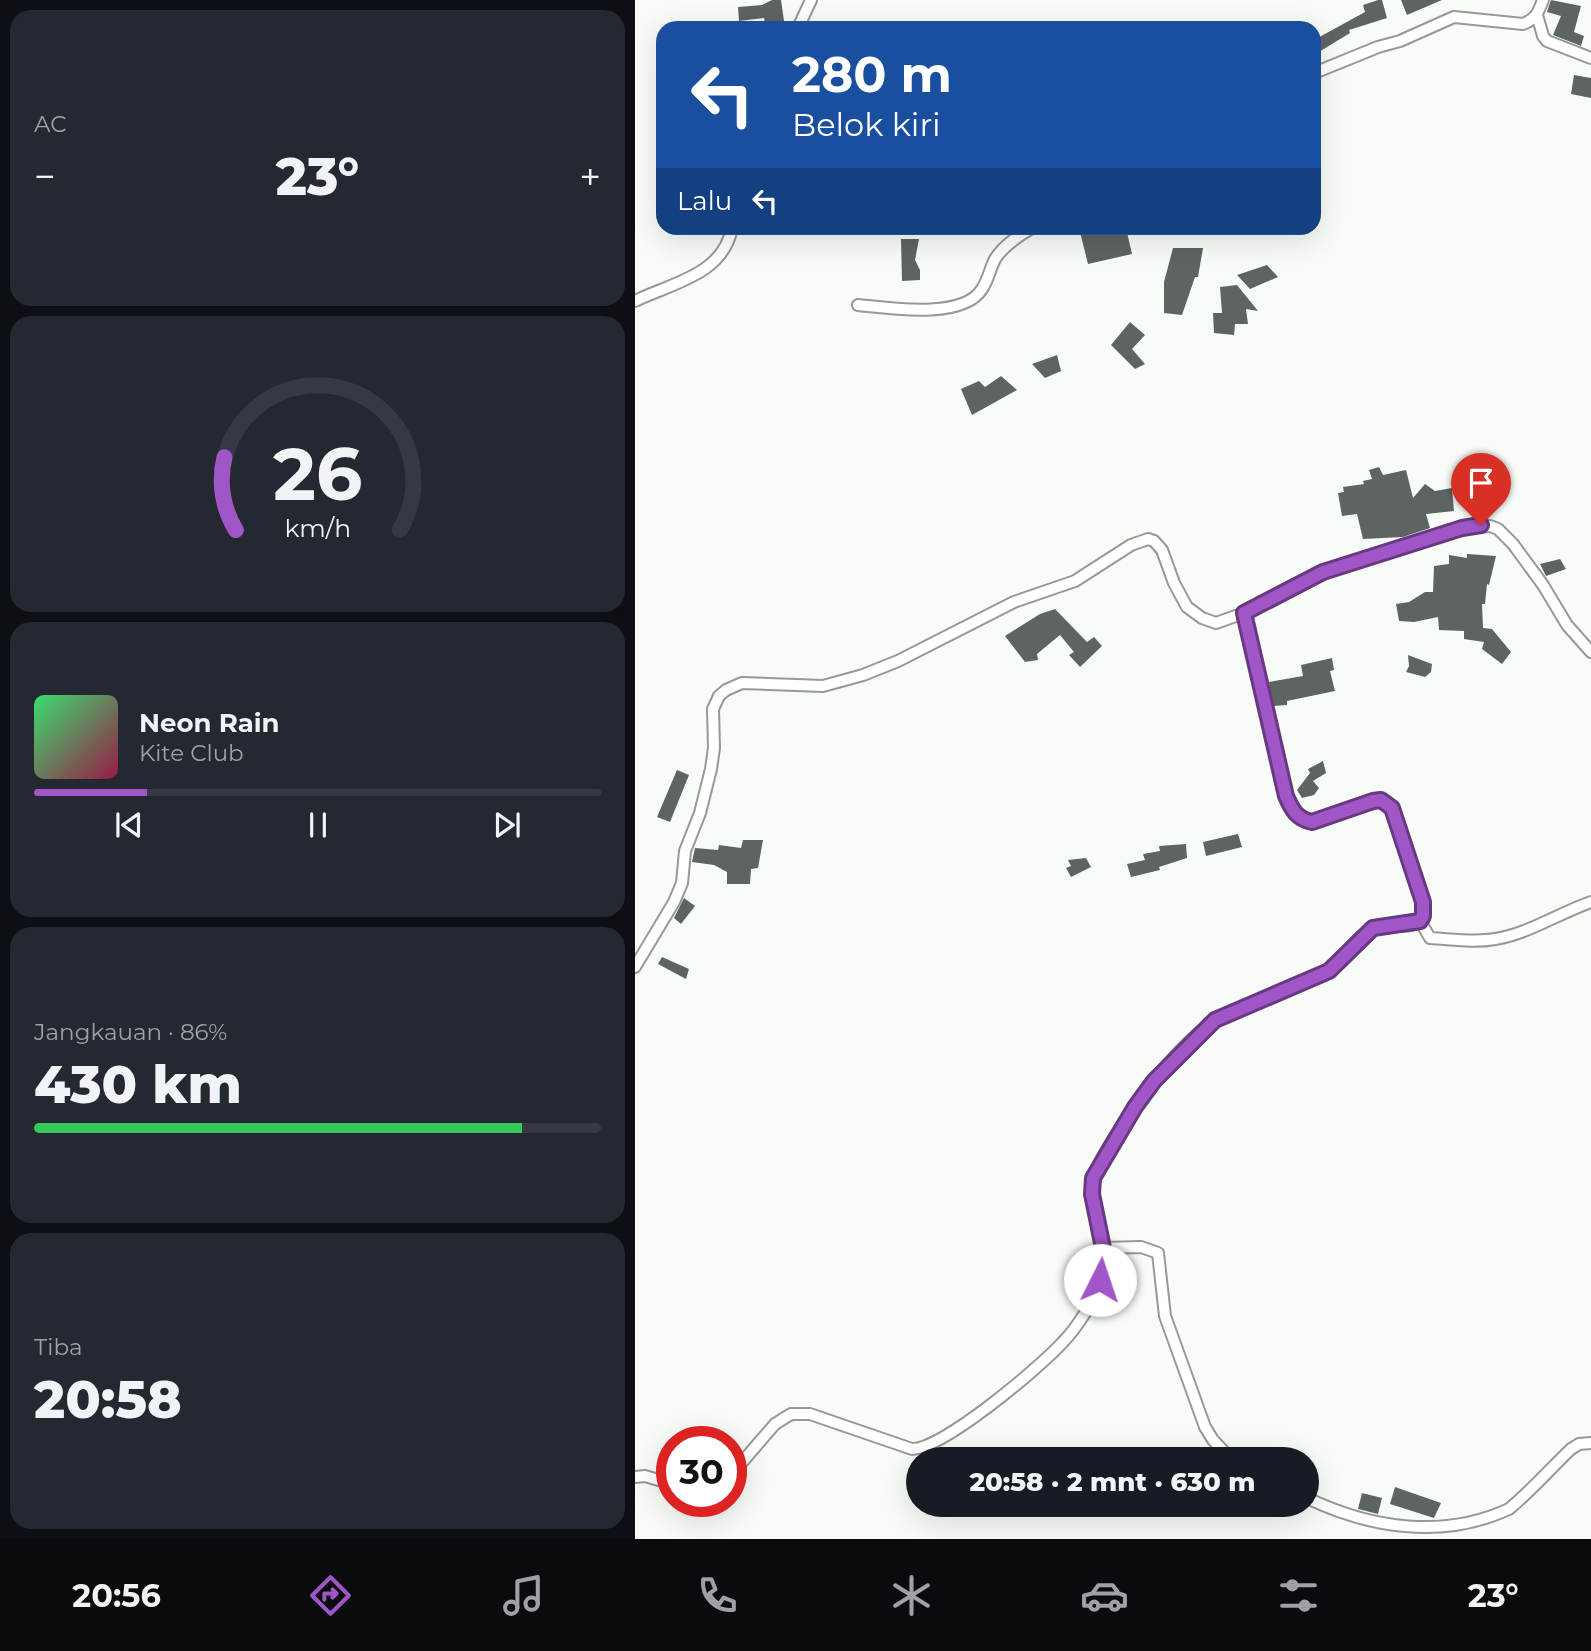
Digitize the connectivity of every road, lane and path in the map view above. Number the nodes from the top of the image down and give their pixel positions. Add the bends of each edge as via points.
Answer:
1 (811, 0) edge
2 (1543, 0) edge
3 (1537, 15) junction
4 (801, 21) edge
5 (1591, 58) edge
6 (1321, 70) edge
7 (730, 235) edge
8 (1019, 235) edge
9 (635, 301) edge
10 (858, 305) dead end
11 (1244, 613) junction
12 (1591, 652) edge
13 (1591, 902) edge
14 (1420, 921) junction
15 (635, 967) edge
16 (1103, 1248) junction
17 (1591, 1443) edge
18 (1220, 1447) edge
19 (747, 1456) edge
20 (635, 1477) edge
21 (656, 1479) edge
22 (1319, 1504) edge

1 - 4 street
2 - 3 street
3 - 5 street via 1547,41
3 - 6 street via 1514,25 1454,17
7 - 9 street via 714,264
8 - 10 street via 996,258 983,289 970,301 927,312
11 - 12 street via 1323,572 1481,525 1498,528 1513,544 1567,625
11 - 14 street via 1291,808 1303,821 1312,822 1373,801 1387,803 1423,902
11 - 15 street via 1216,623 1201,618 1187,607 1162,550 1148,539 1075,581 1014,601 898,662 863,675 823,686 742,683 726,690 713,709 711,769 685,851 682,883
13 - 14 street via 1511,936 1478,941 1430,938
14 - 16 street via 1373,928 1329,971 1232,1011 1203,1029 1143,1096 1096,1169 1092,1194
16 - 18 street via 1141,1247 1158,1253 1165,1316 1205,1427
16 - 19 street via 1096,1291 1062,1344 987,1408 933,1444 912,1449 810,1414 791,1414 775,1424
17 - 22 street via 1571,1449 1508,1510 1461,1534 1407,1536 1354,1521
20 - 21 street

